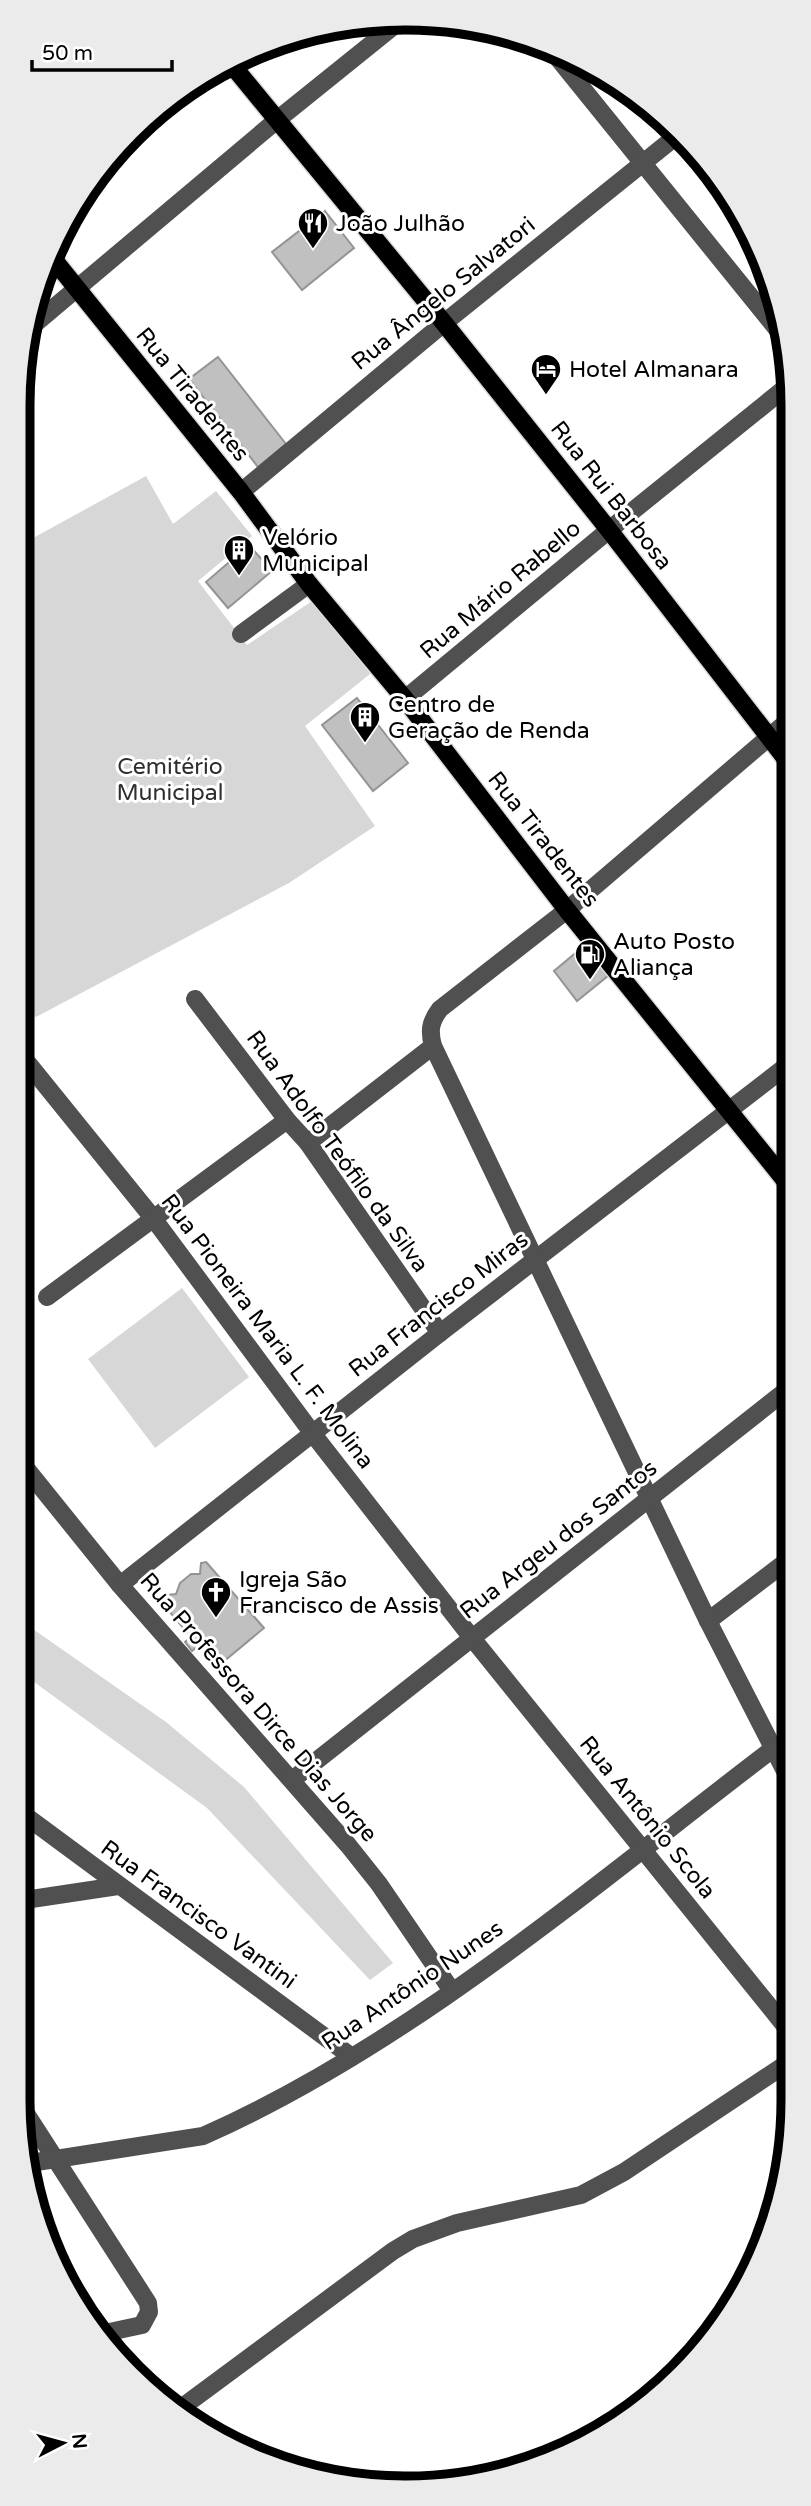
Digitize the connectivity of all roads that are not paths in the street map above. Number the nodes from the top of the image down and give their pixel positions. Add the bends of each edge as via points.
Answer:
1 (388, 31) edge
2 (563, 65) edge
3 (236, 70) edge
4 (277, 120) junction
5 (671, 140) edge
6 (643, 163) junction
7 (57, 264) edge
8 (77, 289) junction
9 (40, 319) edge
10 (772, 322) edge
11 (444, 323) junction
12 (780, 392) edge
13 (241, 492) junction
14 (609, 530) junction
15 (309, 584) junction
16 (241, 634) dead end
17 (405, 699) junction
18 (781, 727) edge
19 (769, 737) junction
20 (781, 753) edge
21 (567, 909) junction
22 (195, 999) dead end
23 (433, 1046) junction
24 (30, 1066) edge
25 (781, 1070) edge
26 (728, 1111) junction
27 (287, 1120) junction
28 (308, 1143) junction
29 (781, 1175) edge
30 (153, 1219) junction
31 (534, 1260) junction
32 (47, 1297) dead end
33 (440, 1333) junction
34 (781, 1394) edge
35 (313, 1434) junction
36 (30, 1473) edge
37 (649, 1497) junction
38 (781, 1566) edge
39 (120, 1585) junction
40 (708, 1621) junction
41 (472, 1638) junction
42 (774, 1748) junction
43 (781, 1763) edge
44 (292, 1780) junction
45 (30, 1819) edge
46 (642, 1849) junction
47 (118, 1886) junction
48 (30, 1899) edge
49 (452, 1992) junction
50 (781, 2021) edge
51 (352, 2057) junction
52 (781, 2067) edge
53 (31, 2120) edge
54 (57, 2159) junction
55 (35, 2163) edge
56 (110, 2333) edge
57 (185, 2405) edge

1 - 4 street
2 - 6 street
3 - 4 main road, Rua Rui Barbosa
4 - 8 street
4 - 11 main road, Rua Rui Barbosa
5 - 6 street, Rua Ângelo Salvatori
6 - 10 street
6 - 11 street, Rua Ângelo Salvatori
7 - 8 main road, Rua Tiradentes
8 - 9 street
8 - 13 main road, Rua Tiradentes
11 - 13 street, Rua Ângelo Salvatori
11 - 14 main road, Rua Rui Barbosa
12 - 14 street, Rua Mário Rabello
13 - 15 main road, Rua Tiradentes
14 - 17 street, Rua Mário Rabello
14 - 19 main road, Rua Rui Barbosa
15 - 16 street
15 - 17 main road, Rua Tiradentes
17 - 21 main road, Rua Tiradentes
18 - 19 street
19 - 20 main road, Rua Rui Barbosa
19 - 21 street
21 - 23 street via 440,1009 430,1027
21 - 26 main road, Rua Tiradentes
22 - 27 street, Rua Adolfo Teófilo da Silva
23 - 28 street
23 - 31 street
24 - 30 street, Rua Pioneira Maria L. F. Molina
25 - 26 street, Rua Francisco Miras
26 - 29 main road, Rua Tiradentes
26 - 31 street, Rua Francisco Miras
27 - 28 street, Rua Adolfo Teófilo da Silva
27 - 30 street
28 - 33 street, Rua Adolfo Teófilo da Silva
30 - 32 street
30 - 35 street, Rua Pioneira Maria L. F. Molina
31 - 33 street, Rua Francisco Miras
31 - 37 street
33 - 35 street, Rua Francisco Miras
34 - 37 street, Rua Argeu dos Santos
35 - 39 street, Rua Francisco Miras
35 - 41 street, Rua Pioneira Maria L. F. Molina
36 - 39 street, Rua Professora Dirce Dias Jorge
37 - 40 street
37 - 41 street, Rua Argeu dos Santos
38 - 40 street
39 - 44 street, Rua Professora Dirce Dias Jorge
40 - 42 street
41 - 44 street, Rua Argeu dos Santos
41 - 46 street, Rua Antônio Scola
42 - 43 street
42 - 46 street, Rua Antônio Nunes
44 - 49 street, Rua Professora Dirce Dias Jorge via 379,1884
45 - 47 street, Rua Francisco Vantini
46 - 49 street, Rua Antônio Nunes
46 - 50 street, Rua Antônio Scola
47 - 48 street
47 - 51 street, Rua Francisco Vantini
49 - 51 street, Rua Antônio Nunes
51 - 54 street, Rua Antônio Nunes via 203,2136
52 - 57 street via 581,2196 488,2215 413,2239
53 - 54 street
54 - 55 street, Rua Antônio Nunes
54 - 56 street via 148,2303 142,2325

